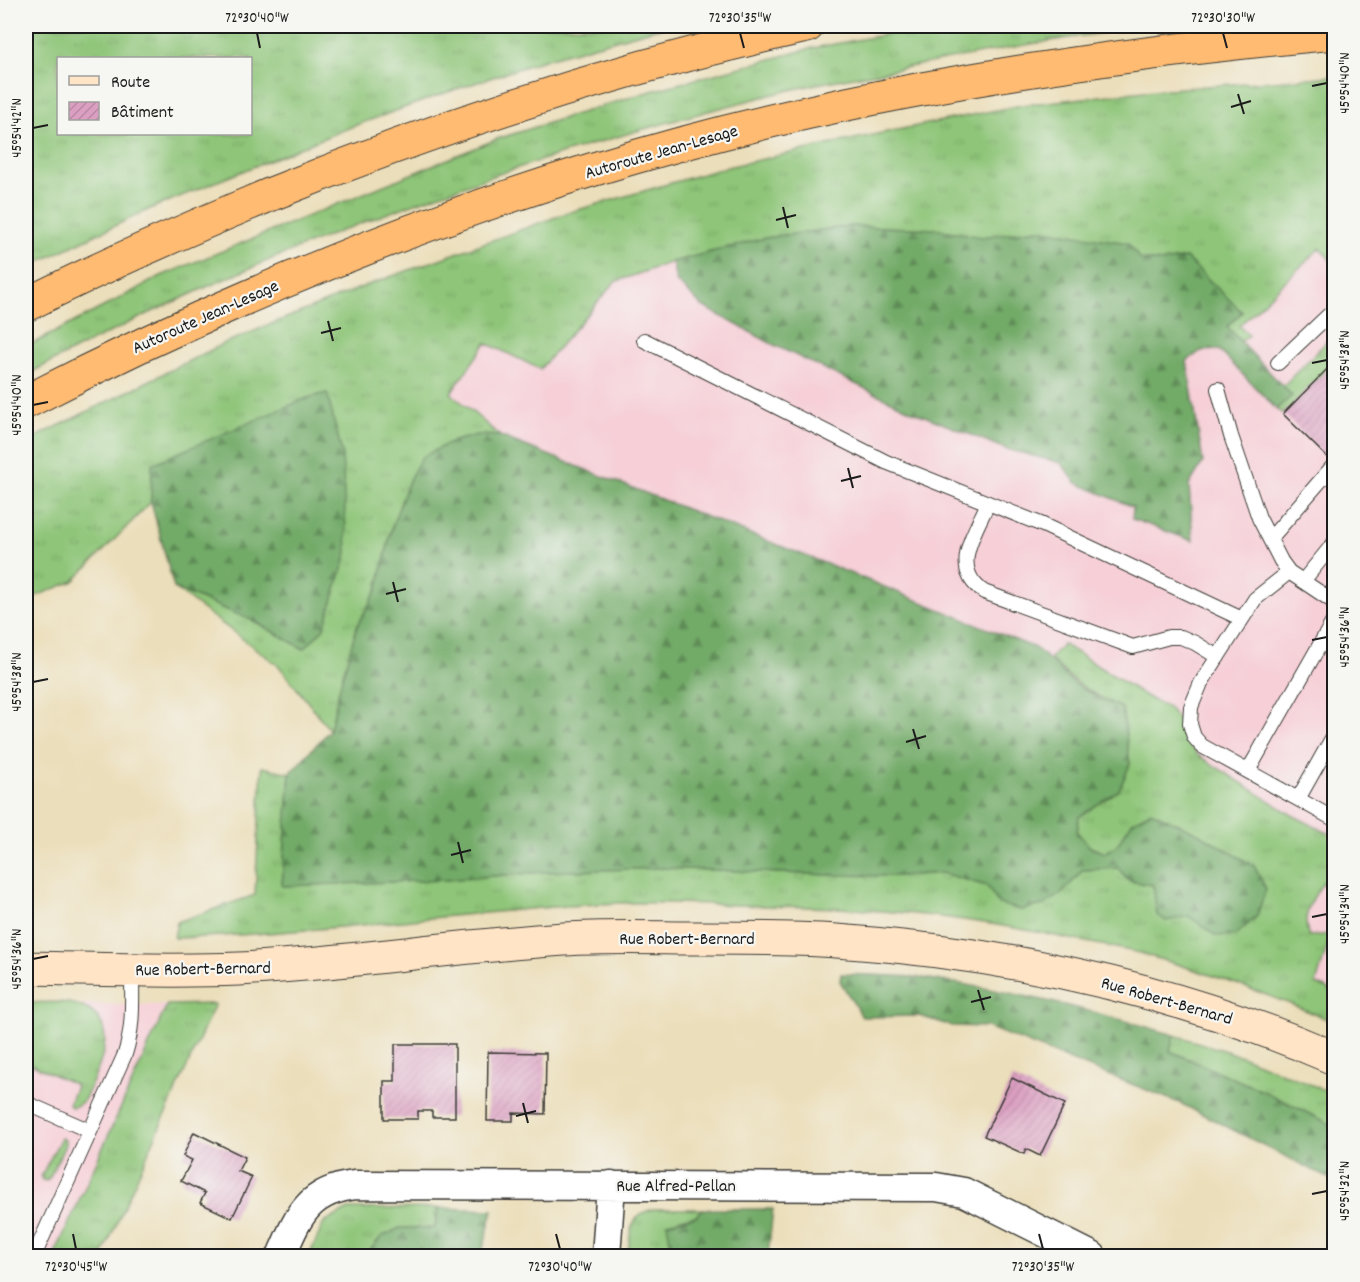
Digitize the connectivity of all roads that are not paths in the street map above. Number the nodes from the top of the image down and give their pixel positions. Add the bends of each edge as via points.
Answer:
1 (807, 26) edge
2 (1335, 33) edge
3 (26, 305) edge
4 (1335, 310) edge
5 (644, 340) dead end
6 (1278, 363) dead end
7 (1218, 389) dead end
8 (26, 402) edge
9 (1335, 465) edge
10 (988, 503) junction
11 (1270, 539) junction
12 (1335, 543) edge
13 (1289, 572) junction
14 (1303, 581) junction
15 (1335, 602) edge
16 (1242, 619) junction
17 (1335, 620) edge
18 (1218, 657) junction
19 (1335, 735) edge
20 (1248, 771) junction
21 (1298, 799) junction
22 (1335, 819) edge
23 (26, 968) edge
24 (132, 969) junction
25 (1335, 1059) edge
26 (26, 1103) edge
27 (90, 1131) junction
28 (611, 1185) junction
29 (34, 1257) edge
30 (281, 1257) edge
31 (606, 1257) edge
32 (1092, 1257) edge

1 - 3 highway via 648,64 427,134 192,227
2 - 8 highway, Autoroute Jean-Lesage via 1008,74 828,108 676,145 493,202 349,254 165,333
4 - 6 lane
5 - 10 lane via 886,462
7 - 11 lane via 1252,497
9 - 11 lane
10 - 16 lane
10 - 18 lane via 965,557 966,573 973,584 1133,647 1180,637
11 - 13 lane
12 - 14 lane
13 - 14 lane
13 - 16 lane via 1255,599
14 - 15 lane
16 - 18 lane
17 - 20 lane
18 - 20 lane via 1191,707 1190,724 1202,746
19 - 21 lane
20 - 21 lane
21 - 22 lane
23 - 24 street, Rue Robert-Bernard
24 - 25 street, Rue Robert-Bernard via 272,966 566,939 835,941 961,954 1085,976 1235,1019
24 - 27 lane via 129,1040
26 - 27 lane
27 - 29 lane
28 - 30 street, Rue Alfred-Pellan via 342,1186 305,1209
28 - 31 street
28 - 32 street, Rue Alfred-Pellan via 950,1188

